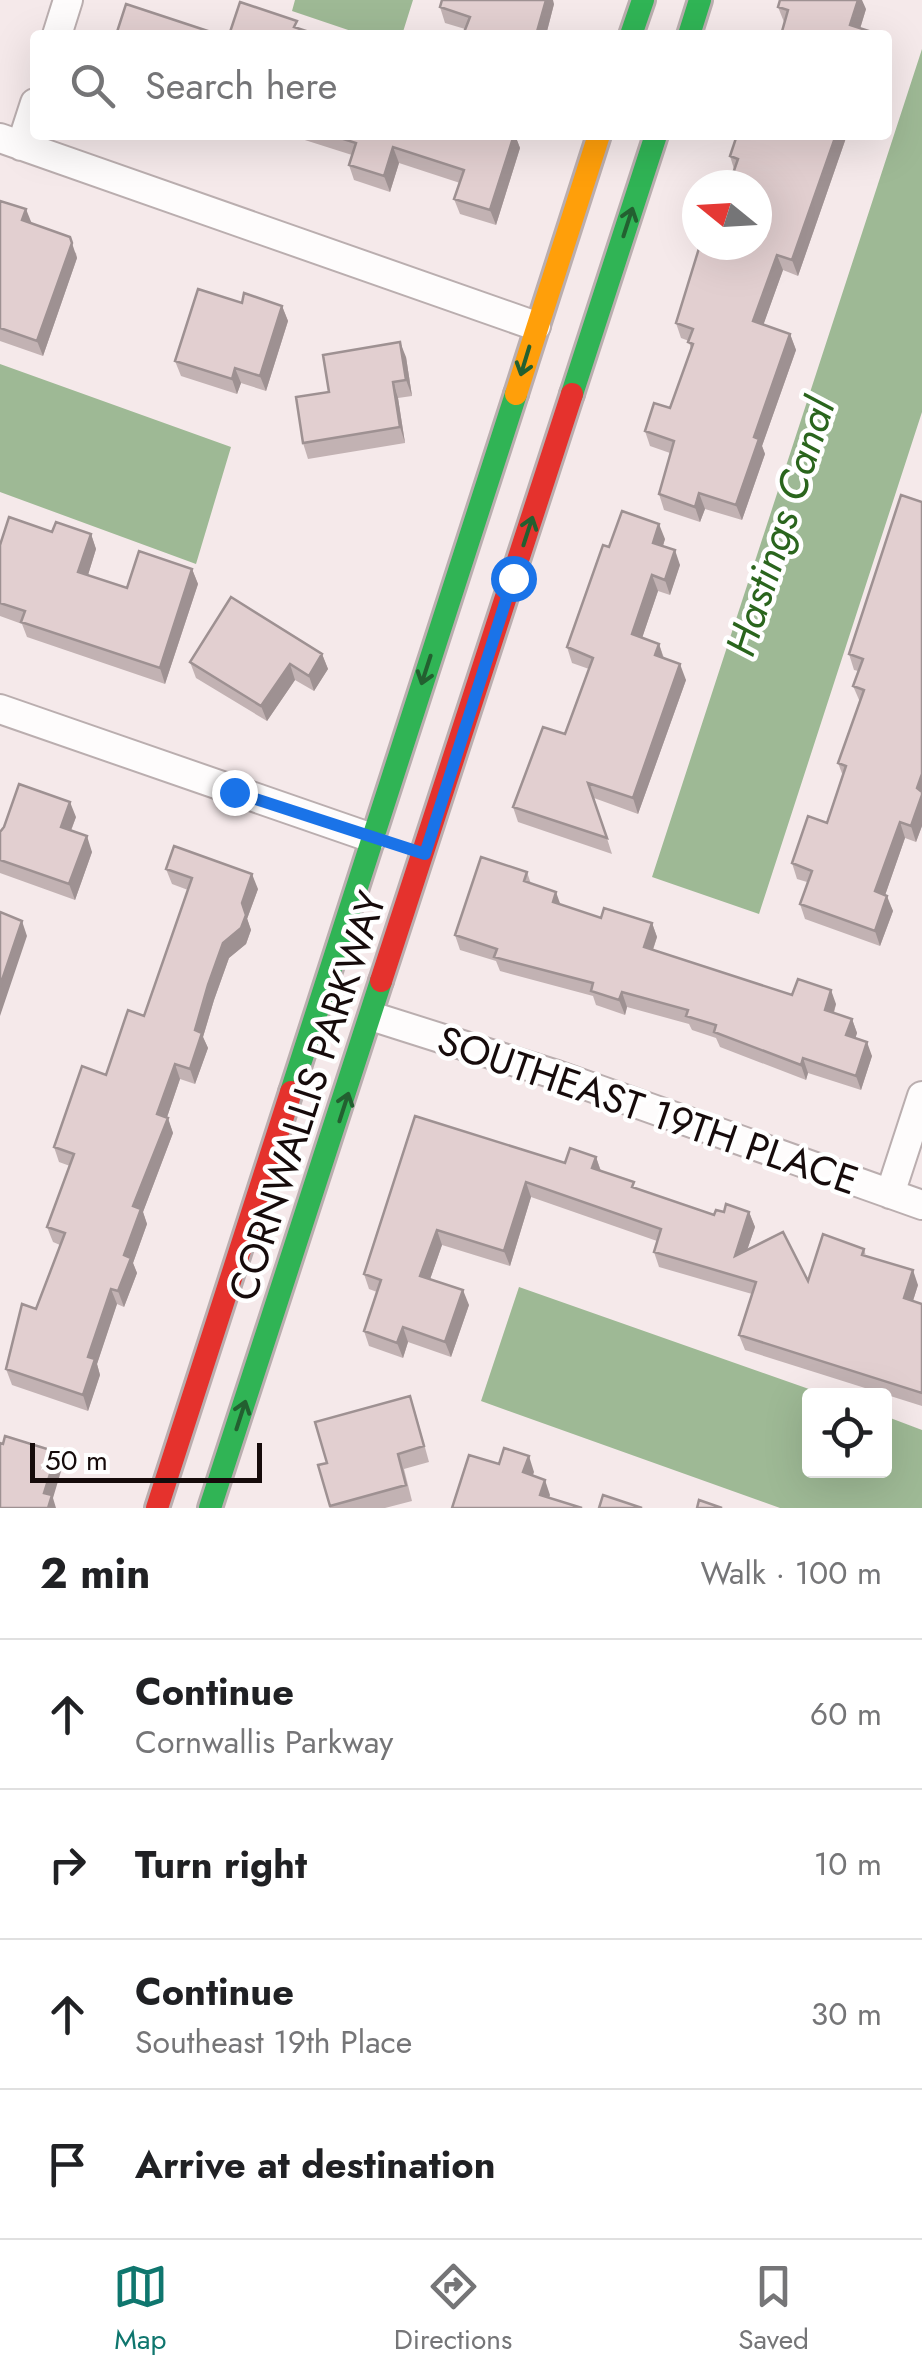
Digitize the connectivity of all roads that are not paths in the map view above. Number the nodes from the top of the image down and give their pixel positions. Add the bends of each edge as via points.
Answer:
1 (68, 0) edge
2 (643, 0) edge
3 (700, 0) edge
4 (59, 30) edge
5 (633, 30) edge
6 (691, 30) edge
7 (30, 111) edge
8 (597, 140) edge
9 (654, 140) edge
10 (11, 142) edge
11 (562, 334) junction
12 (0, 709) edge
13 (399, 846) junction
14 (321, 1000) junction
15 (374, 1017) junction
16 (922, 1096) edge
17 (890, 1194) junction
18 (922, 1205) edge
19 (157, 1508) edge
20 (210, 1508) edge

1 - 4 street
2 - 5 street
3 - 6 street
7 - 10 street
8 - 11 street, CORNWALLIS PARKWAY
11 -> 9 street, CORNWALLIS PARKWAY
10 - 11 street
11 -> 13 street, CORNWALLIS PARKWAY
13 -> 11 street, CORNWALLIS PARKWAY
12 - 13 street
13 - 14 street, CORNWALLIS PARKWAY
13 - 15 street, CORNWALLIS PARKWAY
14 - 15 street
14 - 19 street, CORNWALLIS PARKWAY
15 - 17 street, SOUTHEAST 19TH PLACE
20 -> 15 street, CORNWALLIS PARKWAY
16 - 17 street
17 - 18 street, SOUTHEAST 19TH PLACE

